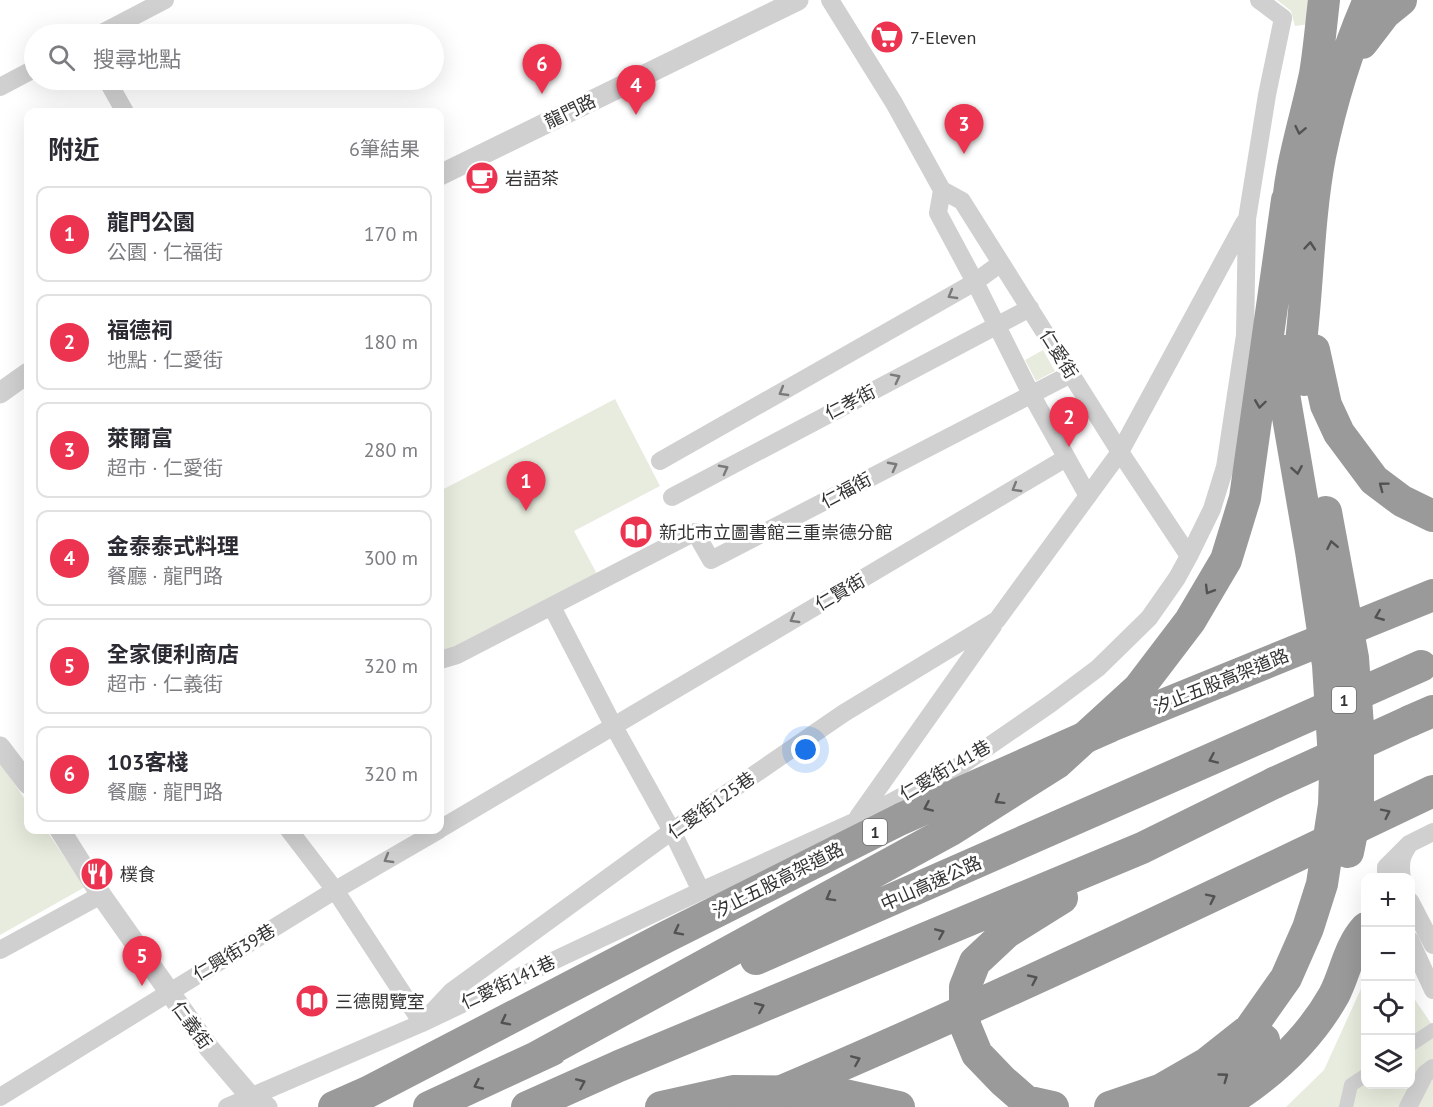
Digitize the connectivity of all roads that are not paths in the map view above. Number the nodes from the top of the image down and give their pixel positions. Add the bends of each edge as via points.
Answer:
1 (165, 0) edge
2 (798, 0) edge
3 (830, 0) edge
4 (1258, 0) edge
5 (1324, 0) edge
6 (1345, 0) edge
7 (1369, 0) edge
8 (1401, 0) edge
9 (119, 24) edge
10 (24, 74) edge
11 (1315, 74) junction
12 (0, 87) edge
13 (113, 90) edge
14 (123, 108) edge
15 (1328, 120) junction
16 (444, 173) edge
17 (942, 190) junction
18 (1287, 200) junction
19 (1247, 219) junction
20 (1001, 263) junction
21 (975, 282) junction
22 (1305, 304) junction
23 (1030, 308) junction
24 (997, 325) junction
25 (1071, 374) junction
26 (24, 379) edge
27 (0, 393) edge
28 (1031, 394) junction
29 (1120, 452) junction
30 (1066, 458) junction
31 (660, 461) dead end
32 (1088, 496) junction
33 (672, 497) dead end
34 (1433, 516) edge
35 (1189, 556) junction
36 (1433, 595) edge
37 (552, 607) junction
38 (997, 620) junction
39 (444, 659) edge
40 (1427, 663) edge
41 (1421, 716) edge
42 (613, 725) junction
43 (0, 747) edge
44 (24, 779) edge
45 (1433, 791) edge
46 (856, 821) junction
47 (444, 826) edge
48 (672, 831) junction
49 (1433, 832) edge
50 (63, 834) edge
51 (292, 834) edge
52 (430, 834) edge
53 (1409, 844) junction
54 (1142, 848) junction
55 (1386, 873) edge
56 (1401, 873) edge
57 (335, 890) junction
58 (701, 891) junction
59 (101, 895) junction
60 (1415, 911) edge
61 (1361, 934) edge
62 (1433, 945) edge
63 (0, 950) edge
64 (1415, 951) edge
65 (1433, 990) edge
66 (168, 992) junction
67 (422, 1023) junction
68 (1433, 1030) edge
69 (1415, 1042) edge
70 (533, 1059) junction
71 (1433, 1068) edge
72 (1361, 1079) edge
73 (0, 1097) edge
74 (257, 1103) edge
75 (227, 1107) edge
76 (334, 1107) edge
77 (429, 1107) edge
78 (527, 1107) edge
79 (661, 1107) edge
80 (744, 1107) edge
81 (899, 1107) edge
82 (1053, 1107) edge
83 (1110, 1107) edge
84 (1174, 1107) edge
85 (1219, 1107) edge
86 (1346, 1107) edge
87 (1408, 1107) edge

1 - 9 street
2 - 16 street, 龍門路
3 - 17 street, 仁愛街
4 - 19 street via 1283,18
5 - 11 highway
6 - 11 highway
7 - 15 highway
8 - 15 highway via 1365,36
10 - 12 street
11 -> 18 highway
13 - 14 street
22 -> 15 highway via 1320,159
17 - 20 street, 仁愛街 via 962,201
17 - 21 street via 938,213
18 -> 70 highway via 1245,498 1226,560 1190,621 1139,688 1058,763 951,830
18 -> 83 highway via 1284,394 1328,665 1335,774 1322,884 1286,978 1250,1029 1207,1063 1160,1090
19 - 29 street, 仁愛街125巷
19 - 35 street, 仁愛街141巷 via 1245,335 1225,466 1212,509
20 - 21 street
20 - 23 street, 仁愛街
21 - 24 street
21 -> 31 street
34 -> 22 highway via 1402,501 1374,480 1339,433 1326,405
84 -> 22 highway via 1229,1075 1262,1044 1285,1014 1323,944 1343,880 1358,803 1353,658 1310,428 1300,351
23 - 24 street, 仁孝街
23 - 25 street, 仁愛街
24 - 28 street
33 -> 24 street, 仁孝街
25 - 28 street, 仁福街
25 - 29 street, 仁愛街
26 - 27 street
28 - 30 street
37 -> 28 street, 仁福街 via 695,532 711,561
29 - 32 street, 仁愛街125巷
29 - 35 street, 仁愛街
30 - 32 street
30 -> 42 street, 仁賢街
32 - 38 street, 仁愛街125巷
35 - 46 street, 仁愛街141巷 via 1149,618 1098,668 963,764
36 -> 76 highway, 汐止五股高架道路 / 1, bridge via 1111,726 901,819
37 - 39 street, 仁福街
37 - 42 street
38 - 46 street
38 - 48 street, 仁愛街125巷 via 844,713
40 -> 70 highway, 中山高速公路 / 1, bridge
41 - 54 highway, bridge
42 - 47 street, 仁興街39巷
42 - 48 street
43 - 44 street
80 -> 45 highway, bridge via 915,1034
46 - 58 street, 仁愛街141巷
48 - 58 street
48 - 67 street, 仁愛街125巷 via 453,991
49 - 53 street
50 - 59 street, 仁義街
51 - 57 street
52 -> 57 street, 仁興街39巷
53 - 55 street via 1386,867
53 - 56 street via 1403,853
78 -> 54 highway
54 - 82 highway via 1006,933 975,962 965,987 965,1025 977,1054 1026,1101
57 - 66 street, 仁興街39巷
57 - 67 street
58 - 67 street, 仁愛街141巷
59 - 63 street
59 - 66 street, 仁義街
60 - 62 street
61 - 85 highway via 1317,1021 1288,1056 1249,1089
64 - 65 street
66 - 73 street, 仁興街39巷
66 - 74 street, 仁義街 via 209,1048
67 - 74 street, 仁愛街125巷
68 - 69 street
70 -> 77 highway, 中山高速公路 / 1
71 - 87 street via 1425,1074
72 - 86 street via 1351,1085
74 - 75 street, 仁愛街125巷
79 - 81 highway via 733,1090 832,1092

